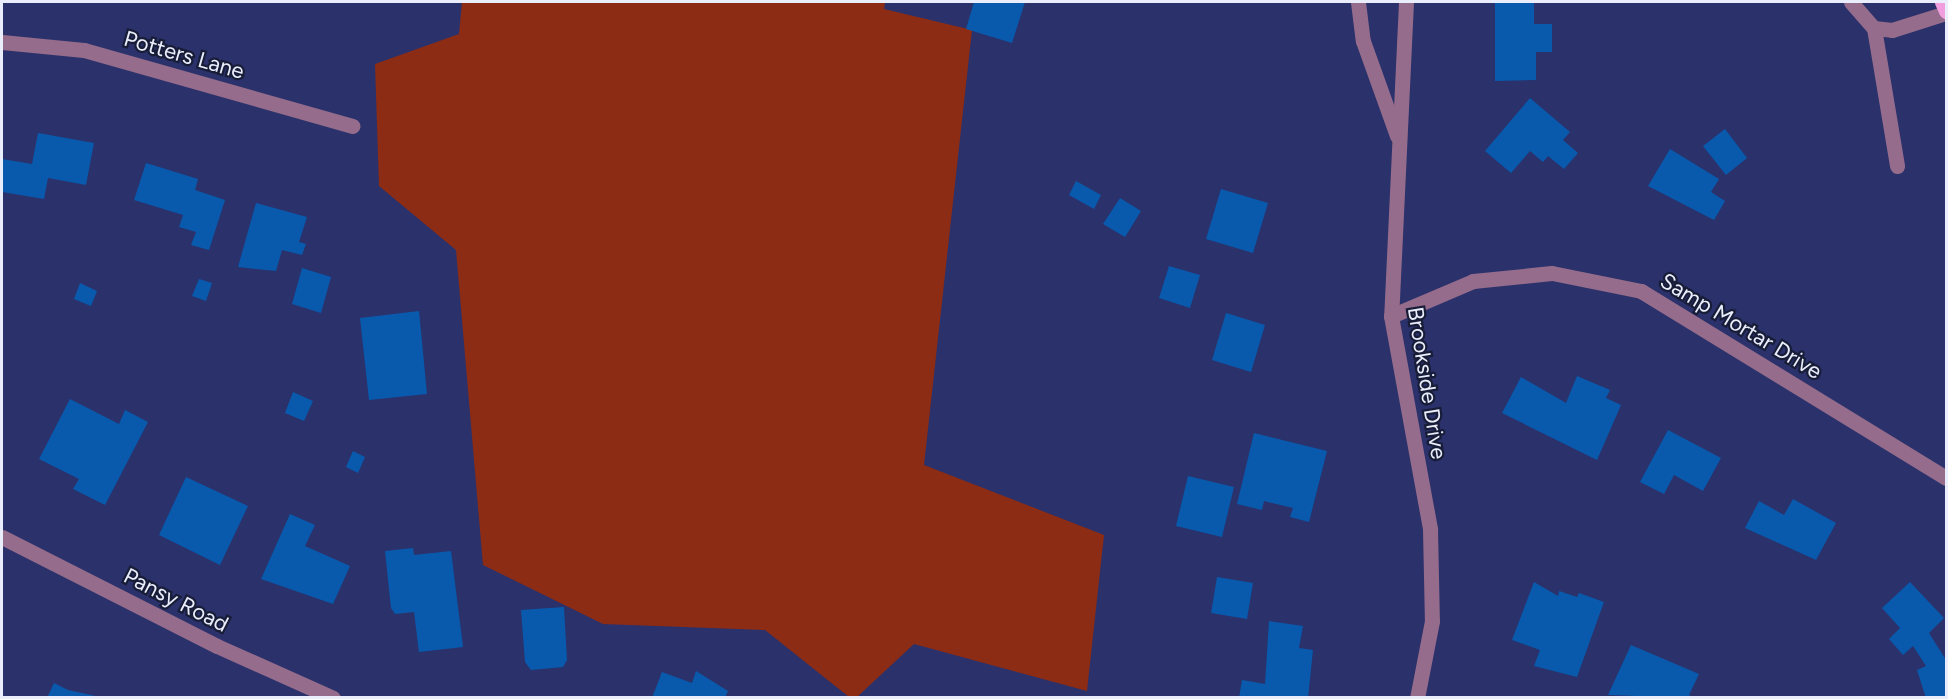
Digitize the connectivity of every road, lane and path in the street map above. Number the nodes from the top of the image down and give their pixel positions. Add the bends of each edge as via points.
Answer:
1 (1358, 2) edge
2 (1406, 2) edge
3 (1851, 2) edge
4 (1942, 2) edge
5 (1947, 12) edge
6 (1874, 28) junction
7 (2, 42) edge
8 (352, 126) dead end
9 (1400, 143) junction
10 (1897, 166) dead end
11 (1391, 316) junction
12 (1947, 478) edge
13 (2, 537) edge
14 (333, 698) edge
15 (1417, 698) edge

1 - 9 street via 1363,41
2 - 9 street, Brookside Drive
3 - 6 street
4 - 5 main road
5 - 6 street via 1892,30
6 - 10 street
7 - 8 street, Potters Lane via 84,50
9 - 11 street, Brookside Drive
11 - 12 street, Samp Mortar Drive via 1473,281 1552,273 1641,291
11 - 15 street, Brookside Drive via 1430,529 1432,621
13 - 14 street, Pansy Road

